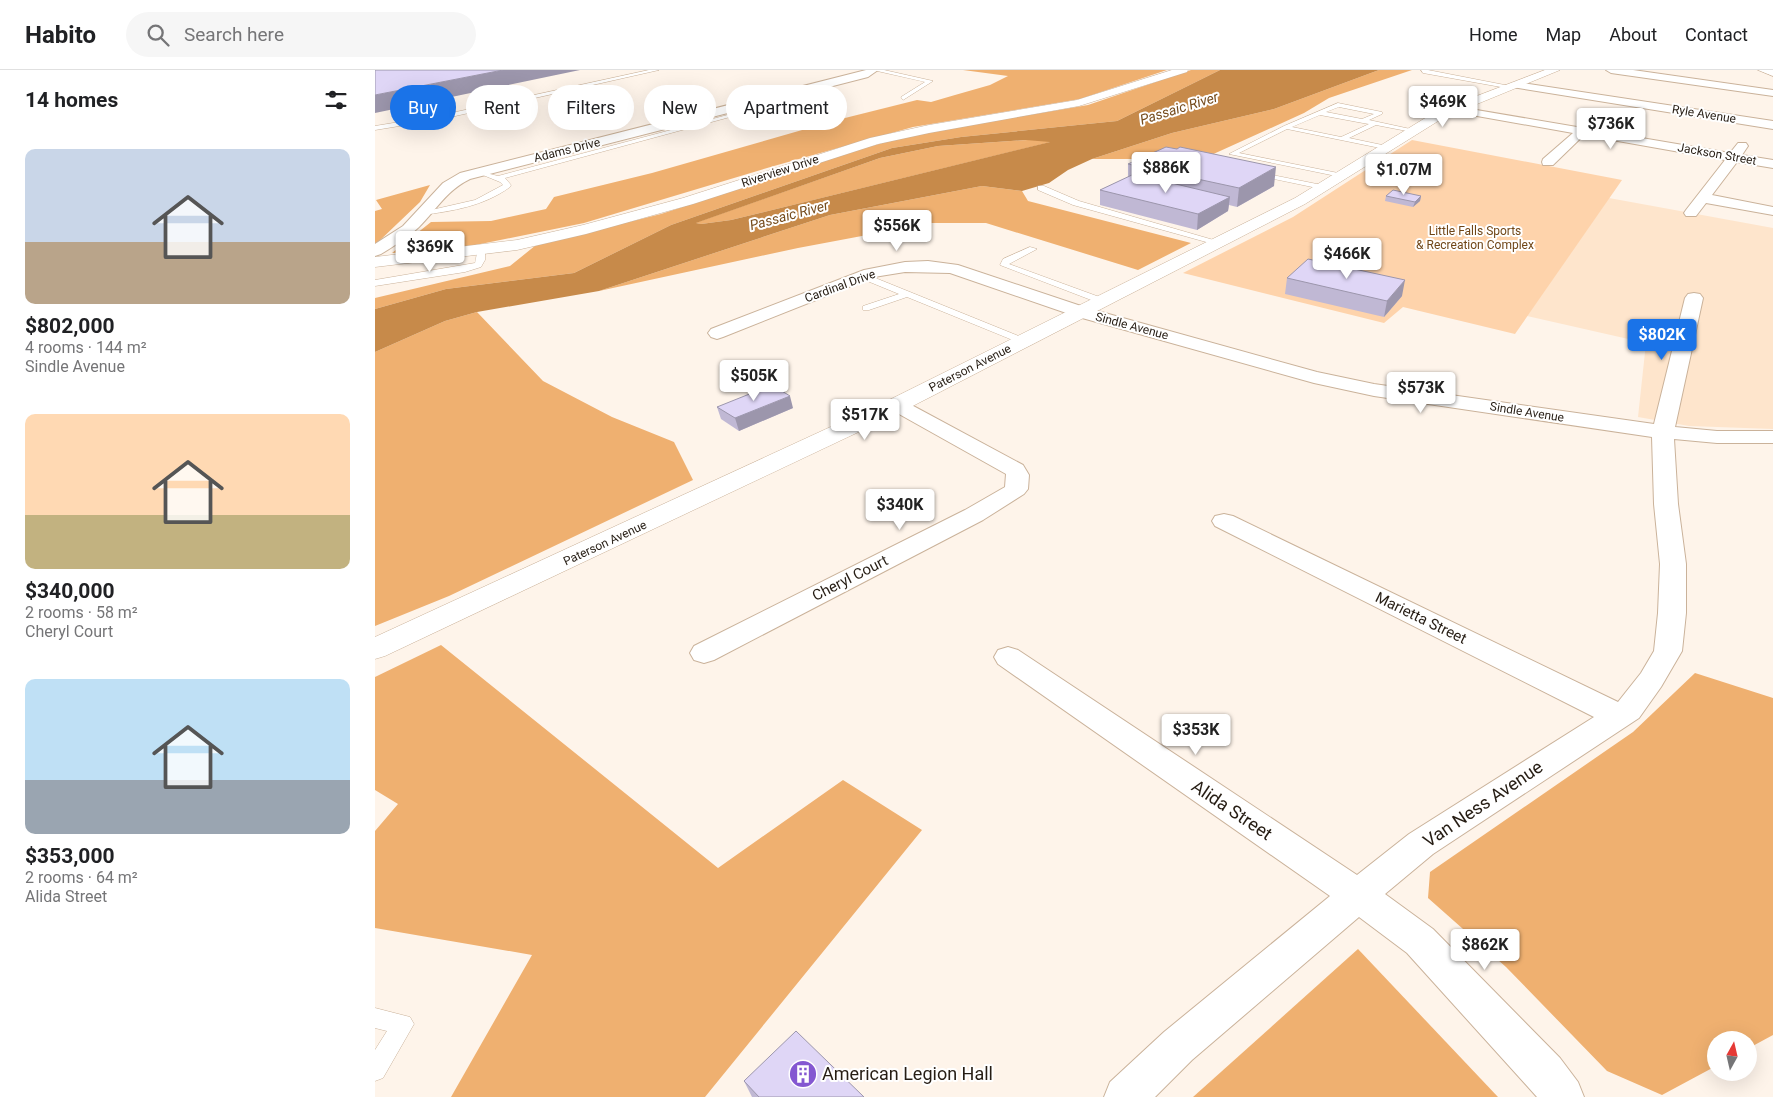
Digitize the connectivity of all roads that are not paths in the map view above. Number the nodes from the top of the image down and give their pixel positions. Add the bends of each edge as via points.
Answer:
1 (656, 70) edge
2 (874, 70) edge
3 (1183, 70) edge
4 (1425, 70) edge
5 (1555, 70) edge
6 (1611, 70) edge
7 (1763, 70) edge
8 (1773, 72) edge
9 (1486, 75) dead end
10 (1474, 80) junction
11 (823, 85) edge
12 (1514, 86) junction
13 (1773, 93) edge
14 (903, 98) dead end
15 (726, 109) edge
16 (1453, 109) junction
17 (1773, 110) edge
18 (1321, 113) junction
19 (726, 117) edge
20 (1363, 121) junction
21 (1376, 123) junction
22 (1760, 123) junction
23 (1773, 125) edge
24 (375, 128) edge
25 (1286, 128) junction
26 (1412, 130) junction
27 (1582, 131) junction
28 (627, 134) junction
29 (1341, 139) junction
30 (642, 140) junction
31 (1385, 147) junction
32 (1733, 157) junction
33 (1548, 162) dead end
34 (1773, 164) edge
35 (480, 172) junction
36 (1251, 173) edge
37 (1341, 175) junction
38 (498, 178) junction
39 (1322, 187) junction
40 (1041, 188) dead end
41 (1703, 198) junction
42 (1773, 211) edge
43 (422, 213) junction
44 (1691, 213) dead end
45 (1220, 243) junction
46 (1033, 249) dead end
47 (481, 250) junction
48 (375, 251) edge
49 (375, 262) edge
50 (863, 276) junction
51 (375, 284) edge
52 (907, 294) junction
53 (1694, 298) dead end
54 (1102, 301) junction
55 (866, 308) dead end
56 (1081, 312) junction
57 (717, 333) dead end
58 (1023, 341) junction
59 (897, 405) junction
60 (1663, 432) junction
61 (1773, 437) edge
62 (1224, 521) dead end
63 (375, 649) edge
64 (704, 653) dead end
65 (1008, 657) dead end
66 (1618, 715) junction
67 (1358, 895) junction
68 (375, 1018) edge
69 (375, 1070) edge
70 (1125, 1097) edge
71 (1563, 1097) edge

1 - 24 lane
2 - 11 street, Adams Drive
2 - 14 lane via 930,81
3 - 47 main road, Riverview Drive via 1079,103 875,142 623,220
4 - 10 lane
5 - 12 main road, Paterson Avenue
6 - 13 street
7 - 8 main road
9 - 10 lane
10 - 12 lane
12 - 16 main road, Paterson Avenue
12 - 22 street, Ryle Avenue
15 - 28 street, Adams Drive
16 - 26 main road, Paterson Avenue
16 - 27 street, Jackson Street
17 - 22 street
18 - 20 lane
18 - 20 lane via 1339,105 1380,113
18 - 25 lane
19 - 30 lane
20 - 21 lane
21 - 26 lane
21 - 29 lane
22 - 23 street, Ryle Avenue
22 - 32 street
25 - 29 lane
25 - 37 lane via 1232,154
26 - 31 main road, Paterson Avenue
27 - 32 street, Jackson Street
27 - 33 street
28 - 30 lane
28 - 35 street, Adams Drive
29 - 31 lane
30 - 38 lane
31 - 37 main road, Paterson Avenue
32 - 34 street, Jackson Street
32 - 41 street
35 - 38 lane
35 - 43 street, Adams Drive via 451,182
36 - 39 lane
37 - 39 main road, Paterson Avenue
38 - 43 lane via 507,185 496,194 473,203
39 - 45 main road, Paterson Avenue
40 - 45 lane via 1076,203
41 - 42 street
41 - 44 street
43 - 48 street, Adams Drive via 408,229
45 - 54 main road, Paterson Avenue
46 - 54 lane via 1006,261 1004,265
47 - 49 main road, Riverview Drive
47 - 51 lane via 478,265
50 - 52 lane
50 - 56 street, Cardinal Drive via 905,267 952,268
50 - 57 street, Cardinal Drive
52 - 55 lane
52 - 58 lane
53 - 60 street, Van Ness Avenue
54 - 56 main road, Paterson Avenue
56 - 58 main road, Paterson Avenue
56 - 60 street, Sindle Avenue via 1347,385
58 - 59 main road, Paterson Avenue
59 - 63 main road, Paterson Avenue
59 - 64 street, Cheryl Court via 1011,467 1019,475 1016,489 974,515
60 - 61 street, Sindle Avenue via 1717,437
60 - 66 street, Van Ness Avenue via 1673,564 1668,651 1651,680 1627,710
62 - 66 street, Marietta Street
65 - 67 street, Alida Street
66 - 67 street, Van Ness Avenue via 1421,844
67 - 70 street, Van Ness Avenue via 1178,1046
67 - 71 street, Alida Street via 1419,941 1545,1073
68 - 69 lane via 403,1024

